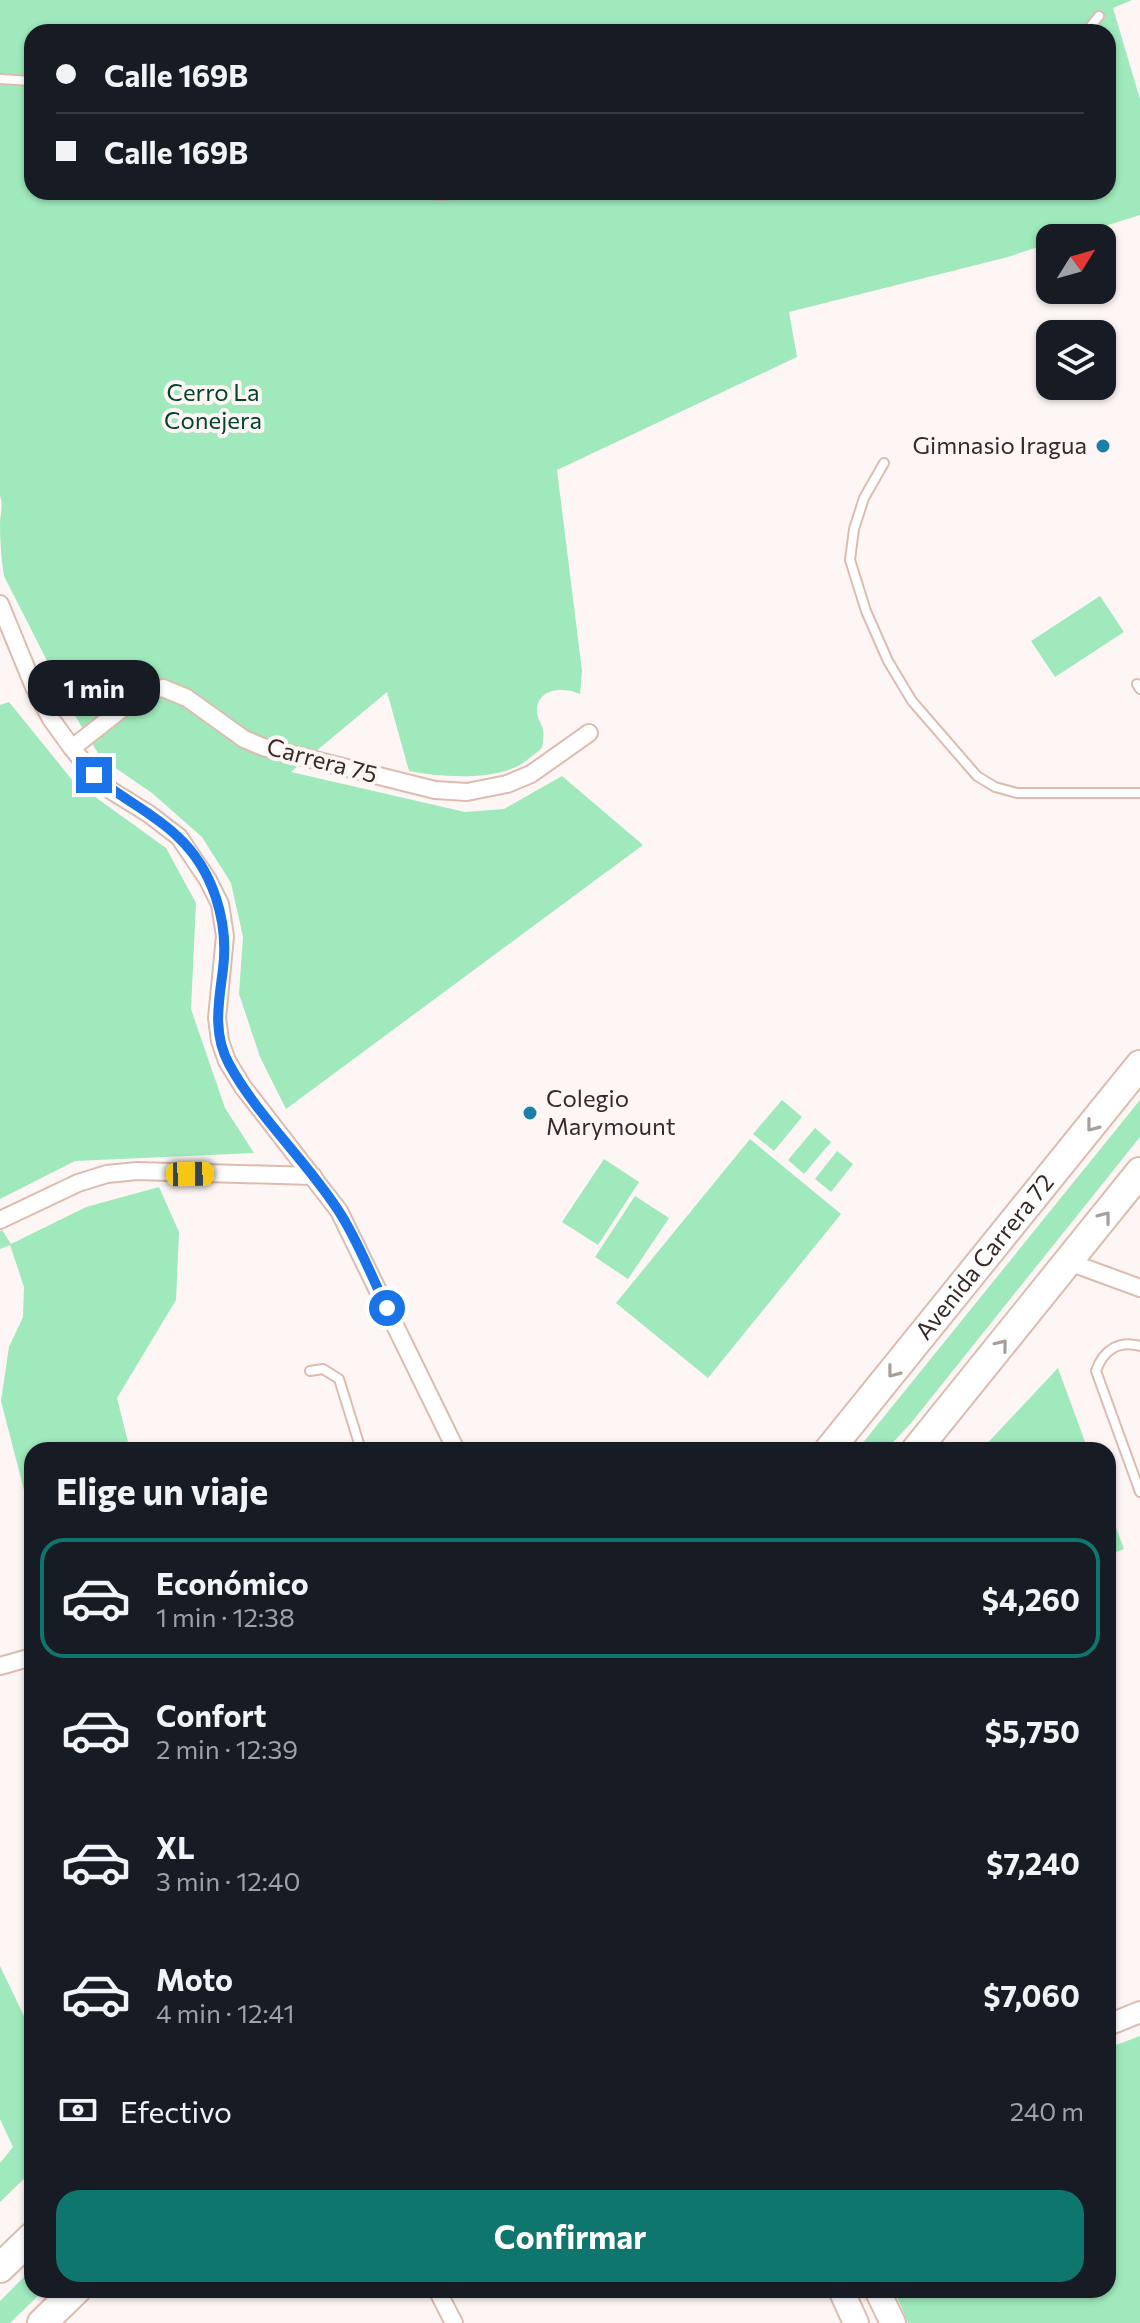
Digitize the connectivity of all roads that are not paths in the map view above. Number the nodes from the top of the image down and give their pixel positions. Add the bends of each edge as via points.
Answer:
1 (1099, 16) dead end
2 (1092, 24) edge
3 (0, 79) edge
4 (24, 80) edge
5 (884, 463) dead end
6 (0, 604) edge
7 (589, 733) dead end
8 (72, 748) junction
9 (1140, 793) edge
10 (1140, 1065) edge
11 (1140, 1172) edge
12 (313, 1176) junction
13 (0, 1220) edge
14 (1069, 1262) junction
15 (1140, 1288) edge
16 (1140, 1346) edge
17 (310, 1371) dead end
18 (359, 1442) edge
19 (452, 1442) edge
20 (835, 1442) edge
21 (923, 1442) edge
22 (1140, 1492) edge
23 (24, 1659) edge
24 (0, 1666) edge
25 (1140, 2012) edge
26 (1116, 2022) edge
27 (24, 2245) edge
28 (0, 2268) edge
29 (68, 2298) edge
30 (441, 2298) edge
31 (845, 2298) edge
32 (881, 2298) edge
33 (42, 2323) edge
34 (454, 2323) edge
35 (856, 2323) edge
36 (893, 2323) edge

1 - 2 lane
3 - 4 lane
5 - 9 lane via 864,498 850,560 866,611 912,701 977,776 995,787 1017,793
6 - 8 street via 34,687
7 - 8 street, Carrera 75 via 547,765 507,784 467,792 435,790 263,747 163,688 137,697
8 - 12 street via 112,791 179,837 208,880 220,904 225,936 217,1018 227,1061
10 -> 20 highway, Avenida Carrera 72
14 -> 11 highway
12 - 13 street via 107,1174
12 - 19 street via 345,1222
14 - 15 street
21 -> 14 highway
16 - 22 lane via 1129,1343 1110,1349 1096,1371
17 - 18 lane via 323,1369 339,1379
23 - 24 street
25 - 26 street
27 - 28 highway
29 - 33 highway
30 - 34 street
31 - 35 main road
32 - 36 main road

